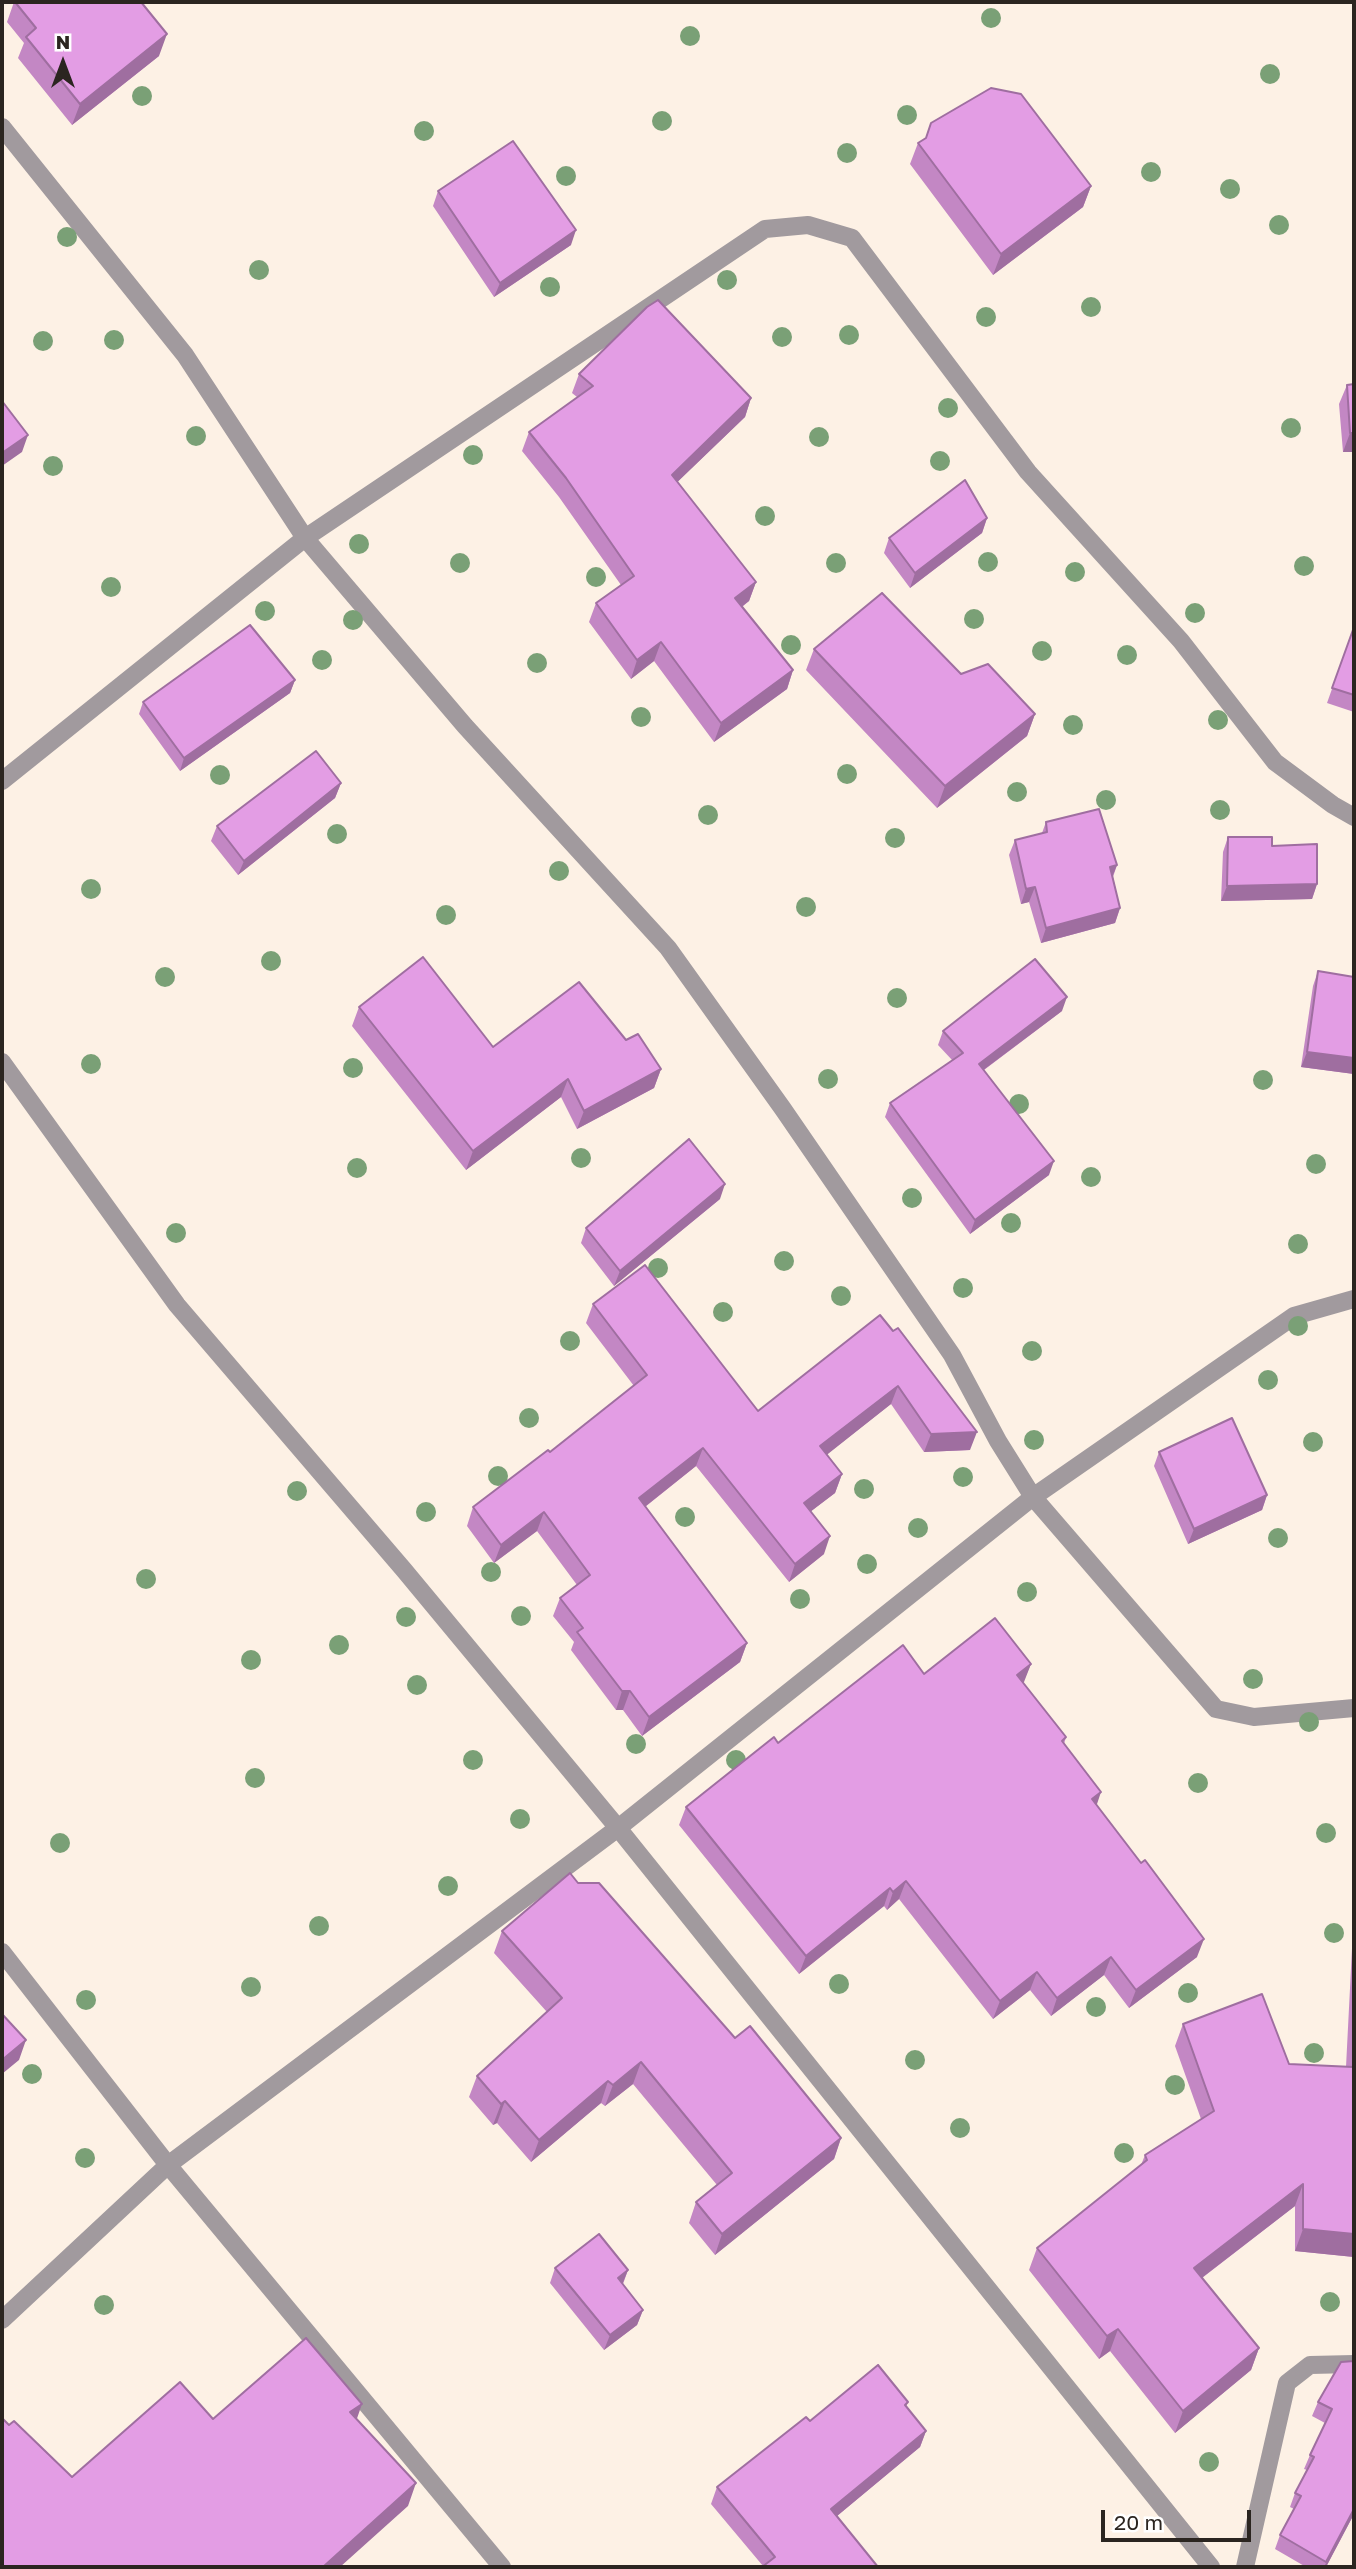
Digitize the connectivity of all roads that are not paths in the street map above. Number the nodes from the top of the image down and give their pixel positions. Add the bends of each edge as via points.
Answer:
1 (2, 127) edge
2 (305, 538) junction
3 (2, 781) edge
4 (1354, 817) edge
5 (2, 1062) edge
6 (1354, 1299) edge
7 (1033, 1497) junction
8 (1354, 1708) edge
9 (618, 1828) junction
10 (2, 1952) edge
11 (168, 2165) junction
12 (2, 2320) edge
13 (1354, 2364) edge
14 (502, 2567) edge
15 (1211, 2567) edge
16 (1245, 2567) edge

1 - 2 street via 185,355
2 - 3 street
2 - 4 street via 765,229 808,225 852,238 1028,472 1181,641 1275,762
2 - 7 street via 465,726 668,948 952,1355
5 - 9 street via 177,1305
6 - 7 street via 1294,1316
7 - 8 street via 1216,1709 1254,1717
7 - 9 street
9 - 11 street
9 - 15 street
10 - 11 street
11 - 12 street
11 - 14 street
13 - 16 street via 1310,2365 1287,2383

